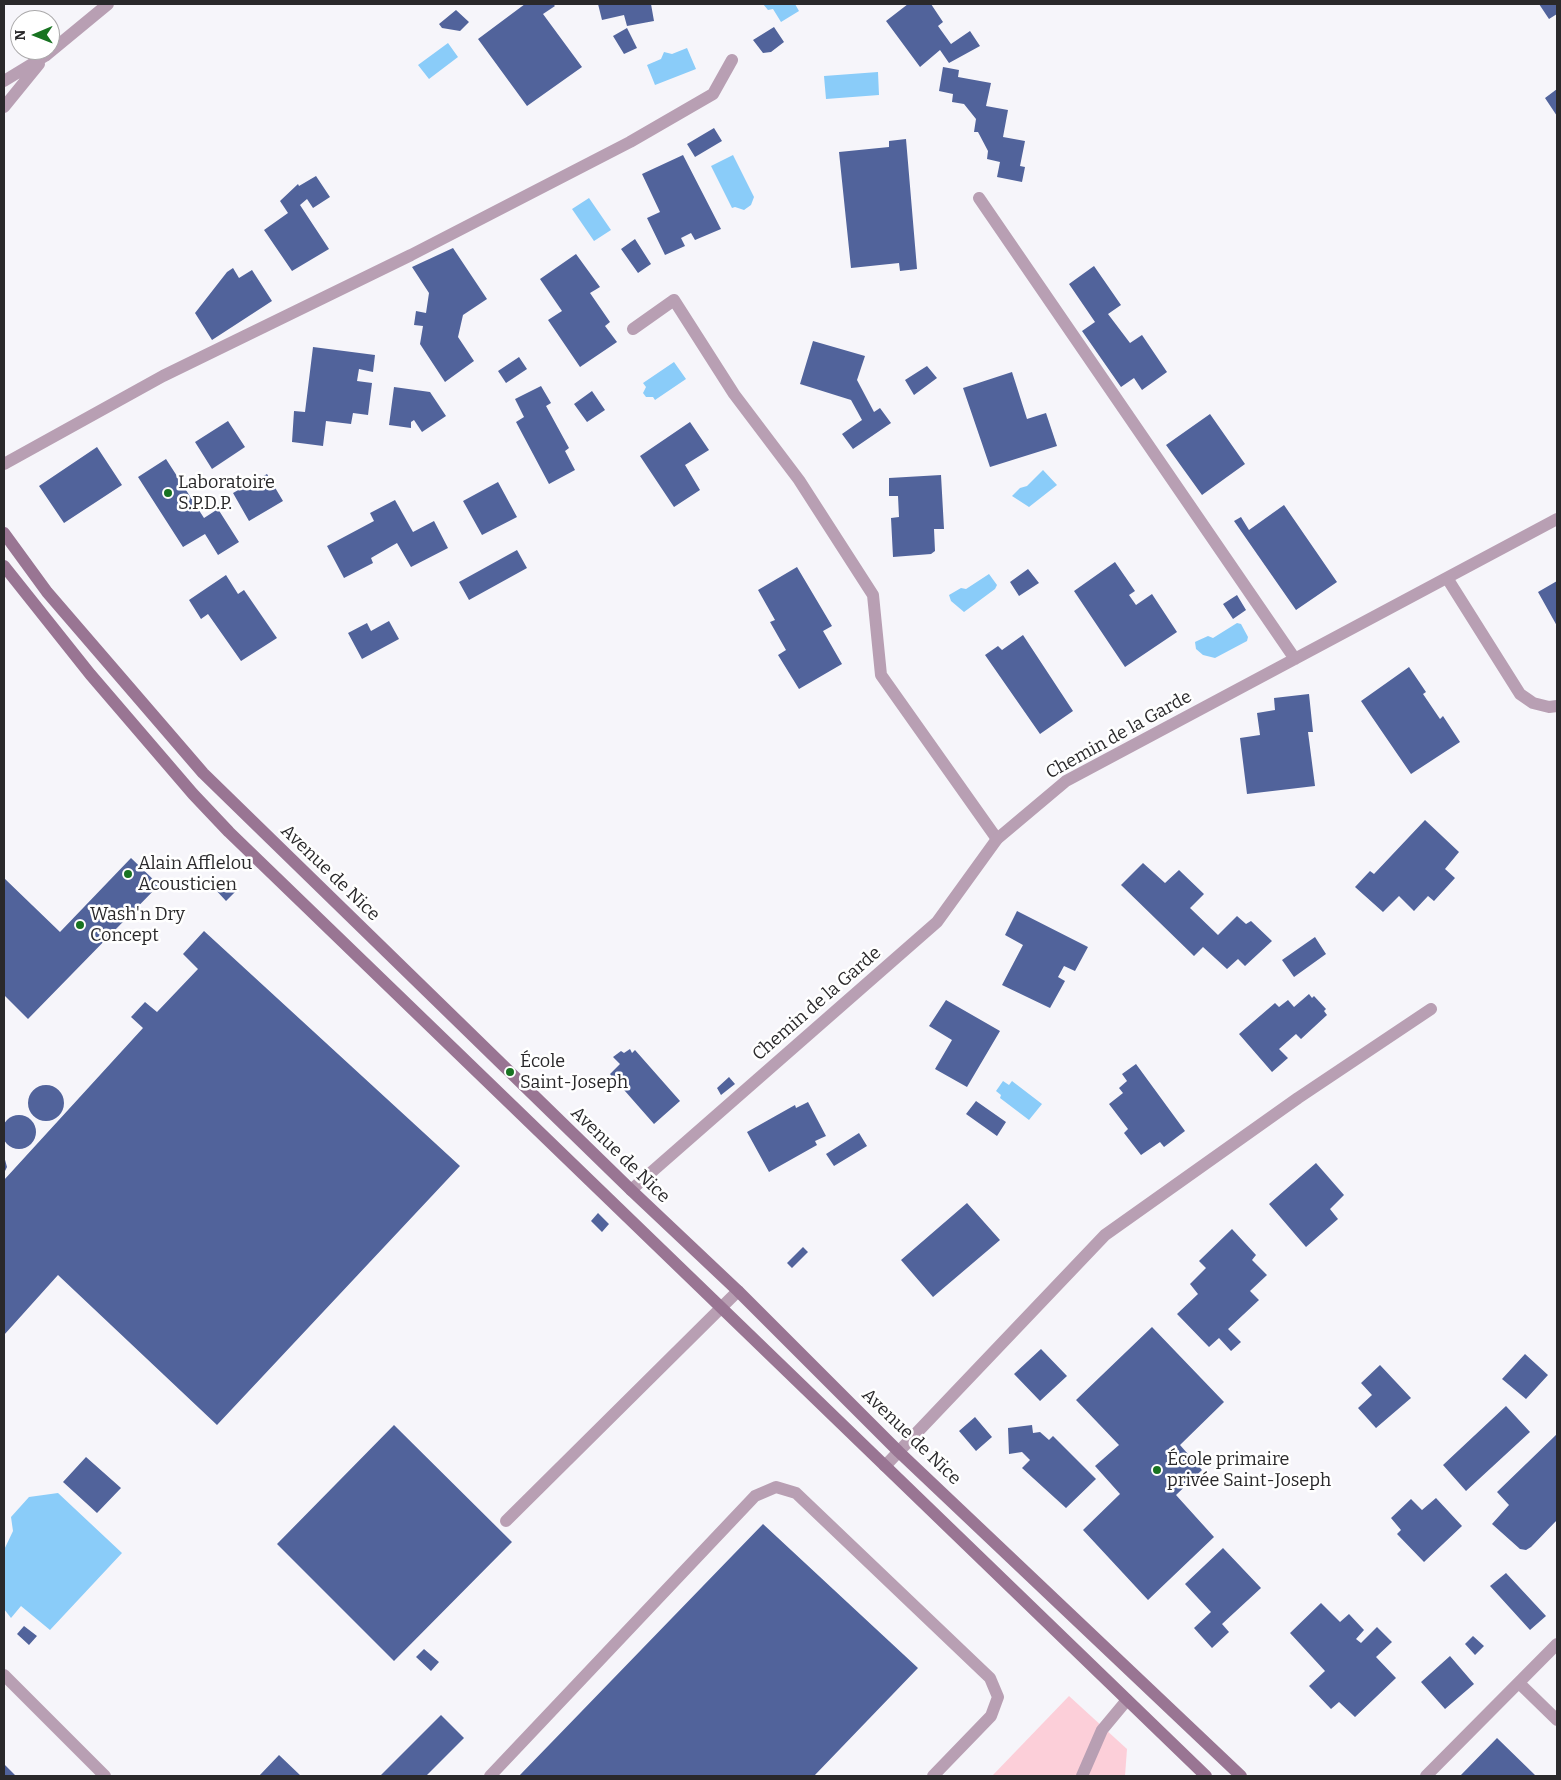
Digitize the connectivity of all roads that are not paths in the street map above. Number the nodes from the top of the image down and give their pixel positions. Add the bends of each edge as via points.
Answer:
1 (108, 4) edge
2 (60, 44) edge
3 (38, 60) edge
4 (42, 60) edge
5 (732, 60) dead end
6 (4, 81) edge
7 (4, 106) edge
8 (979, 198) dead end
9 (633, 329) dead end
10 (4, 464) edge
11 (1557, 520) edge
12 (4, 533) edge
13 (4, 566) edge
14 (1447, 578) junction
15 (1295, 659) junction
16 (1557, 706) edge
17 (996, 839) junction
18 (1431, 1009) dead end
19 (631, 1190) junction
20 (738, 1291) junction
21 (722, 1308) junction
22 (899, 1452) junction
23 (885, 1466) junction
24 (506, 1521) dead end
25 (1557, 1644) edge
26 (4, 1675) edge
27 (1519, 1683) junction
28 (1127, 1700) junction
29 (1557, 1720) edge
30 (105, 1776) edge
31 (490, 1776) edge
32 (933, 1776) edge
33 (1082, 1776) edge
34 (1206, 1776) edge
35 (1240, 1776) edge
36 (1426, 1776) edge

1 - 2 street
3 - 6 street
4 - 7 street
5 - 10 street via 713,94 630,142 411,255 163,376
8 - 15 street
9 - 17 street via 674,300 734,394 799,480 873,595 881,675
11 - 14 street, Chemin de la Garde
12 - 19 main road, Avenue de Nice via 47,592 203,773
13 - 21 main road via 90,674 229,832
14 - 15 street, Chemin de la Garde
14 - 16 street via 1520,694 1533,703
15 - 17 street, Chemin de la Garde via 1066,781
17 - 19 street, Chemin de la Garde via 937,922
18 - 22 street via 1105,1235
19 - 20 main road, Avenue de Nice
20 - 21 street
20 - 22 main road, Avenue de Nice
21 - 23 main road
21 - 24 street
22 - 23 street
22 - 35 main road, Avenue de Nice
23 - 28 main road
25 - 27 street
26 - 30 street
27 - 29 street
27 - 36 street
28 - 33 street via 1102,1730
28 - 34 main road
31 - 32 street via 755,1496 776,1487 796,1494 990,1678 998,1696 991,1716

